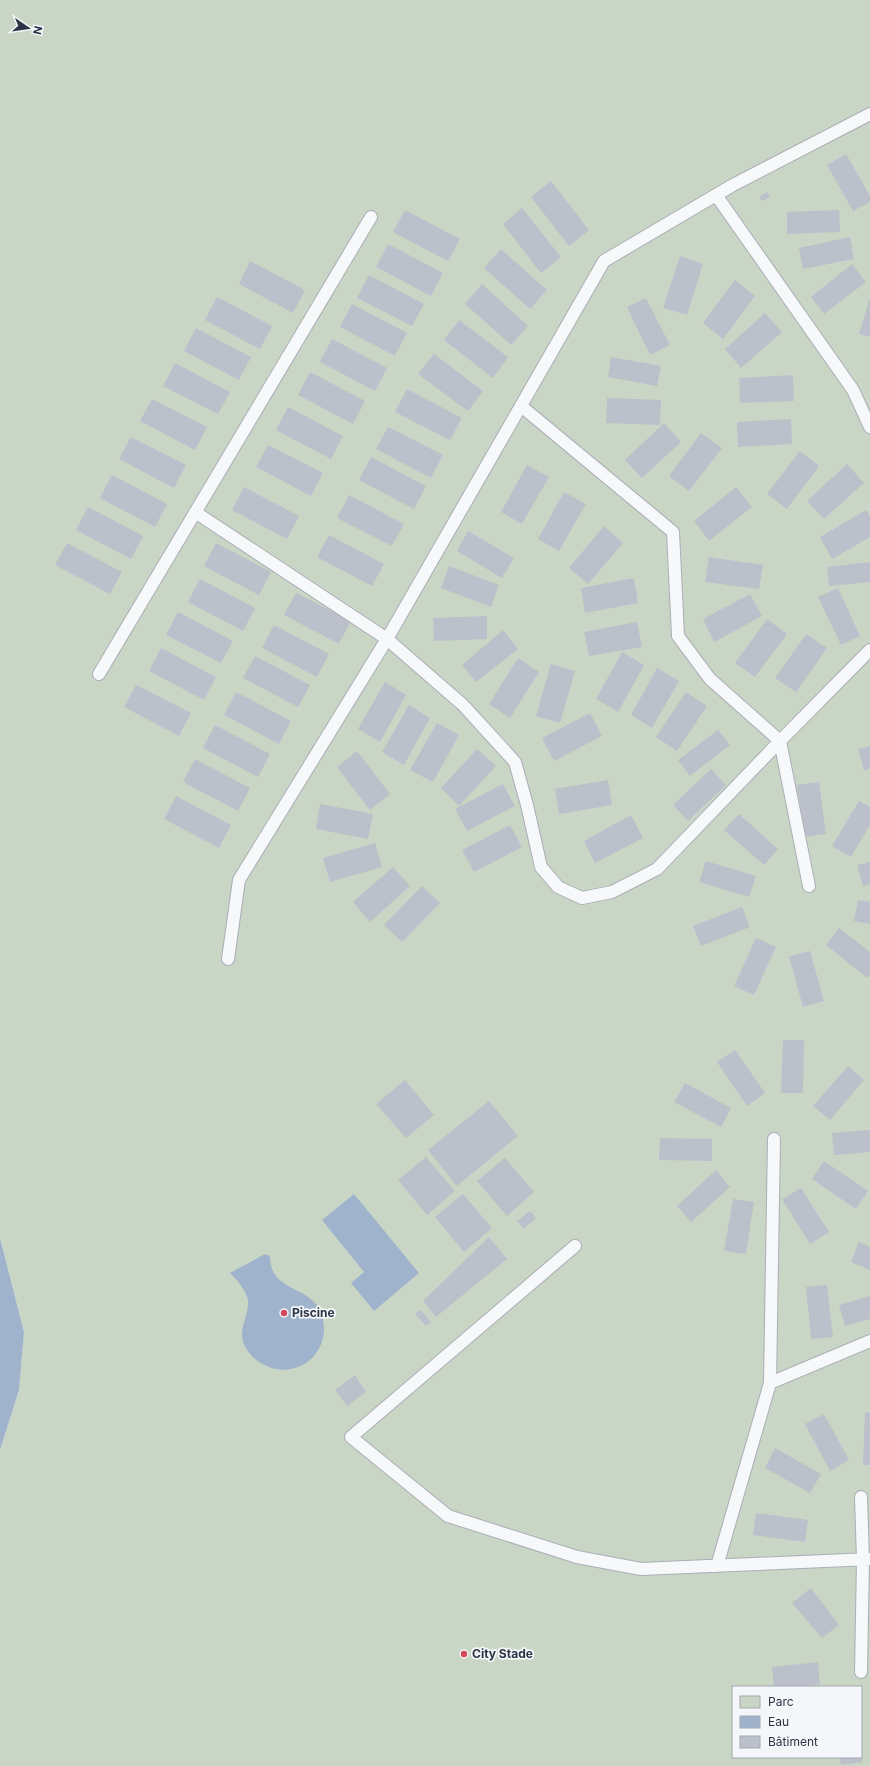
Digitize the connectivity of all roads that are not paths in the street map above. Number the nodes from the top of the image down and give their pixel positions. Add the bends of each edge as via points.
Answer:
1 (870, 114) edge
2 (716, 195) junction
3 (371, 217) dead end
4 (521, 406) junction
5 (870, 427) edge
6 (195, 512) junction
7 (387, 639) junction
8 (870, 650) edge
9 (99, 674) dead end
10 (780, 741) junction
11 (809, 886) dead end
12 (228, 959) dead end
13 (774, 1139) dead end
14 (575, 1246) dead end
15 (870, 1341) edge
16 (770, 1383) junction
17 (861, 1497) dead end
18 (867, 1560) edge
19 (717, 1566) junction
20 (861, 1672) dead end

1 - 2 lane
2 - 4 lane via 604,260
2 - 5 lane via 853,390
3 - 6 lane
4 - 7 lane
4 - 10 lane via 673,532 678,636 710,679
6 - 7 lane
6 - 9 lane
7 - 10 lane via 463,705 515,762 541,867 558,887 582,898 612,892 657,869
7 - 12 lane via 239,880
8 - 10 lane
10 - 11 lane
13 - 16 lane
14 - 19 lane via 351,1437 448,1516 584,1558 641,1569
15 - 16 lane
16 - 19 lane
17 - 18 lane
18 - 19 lane
18 - 20 lane

